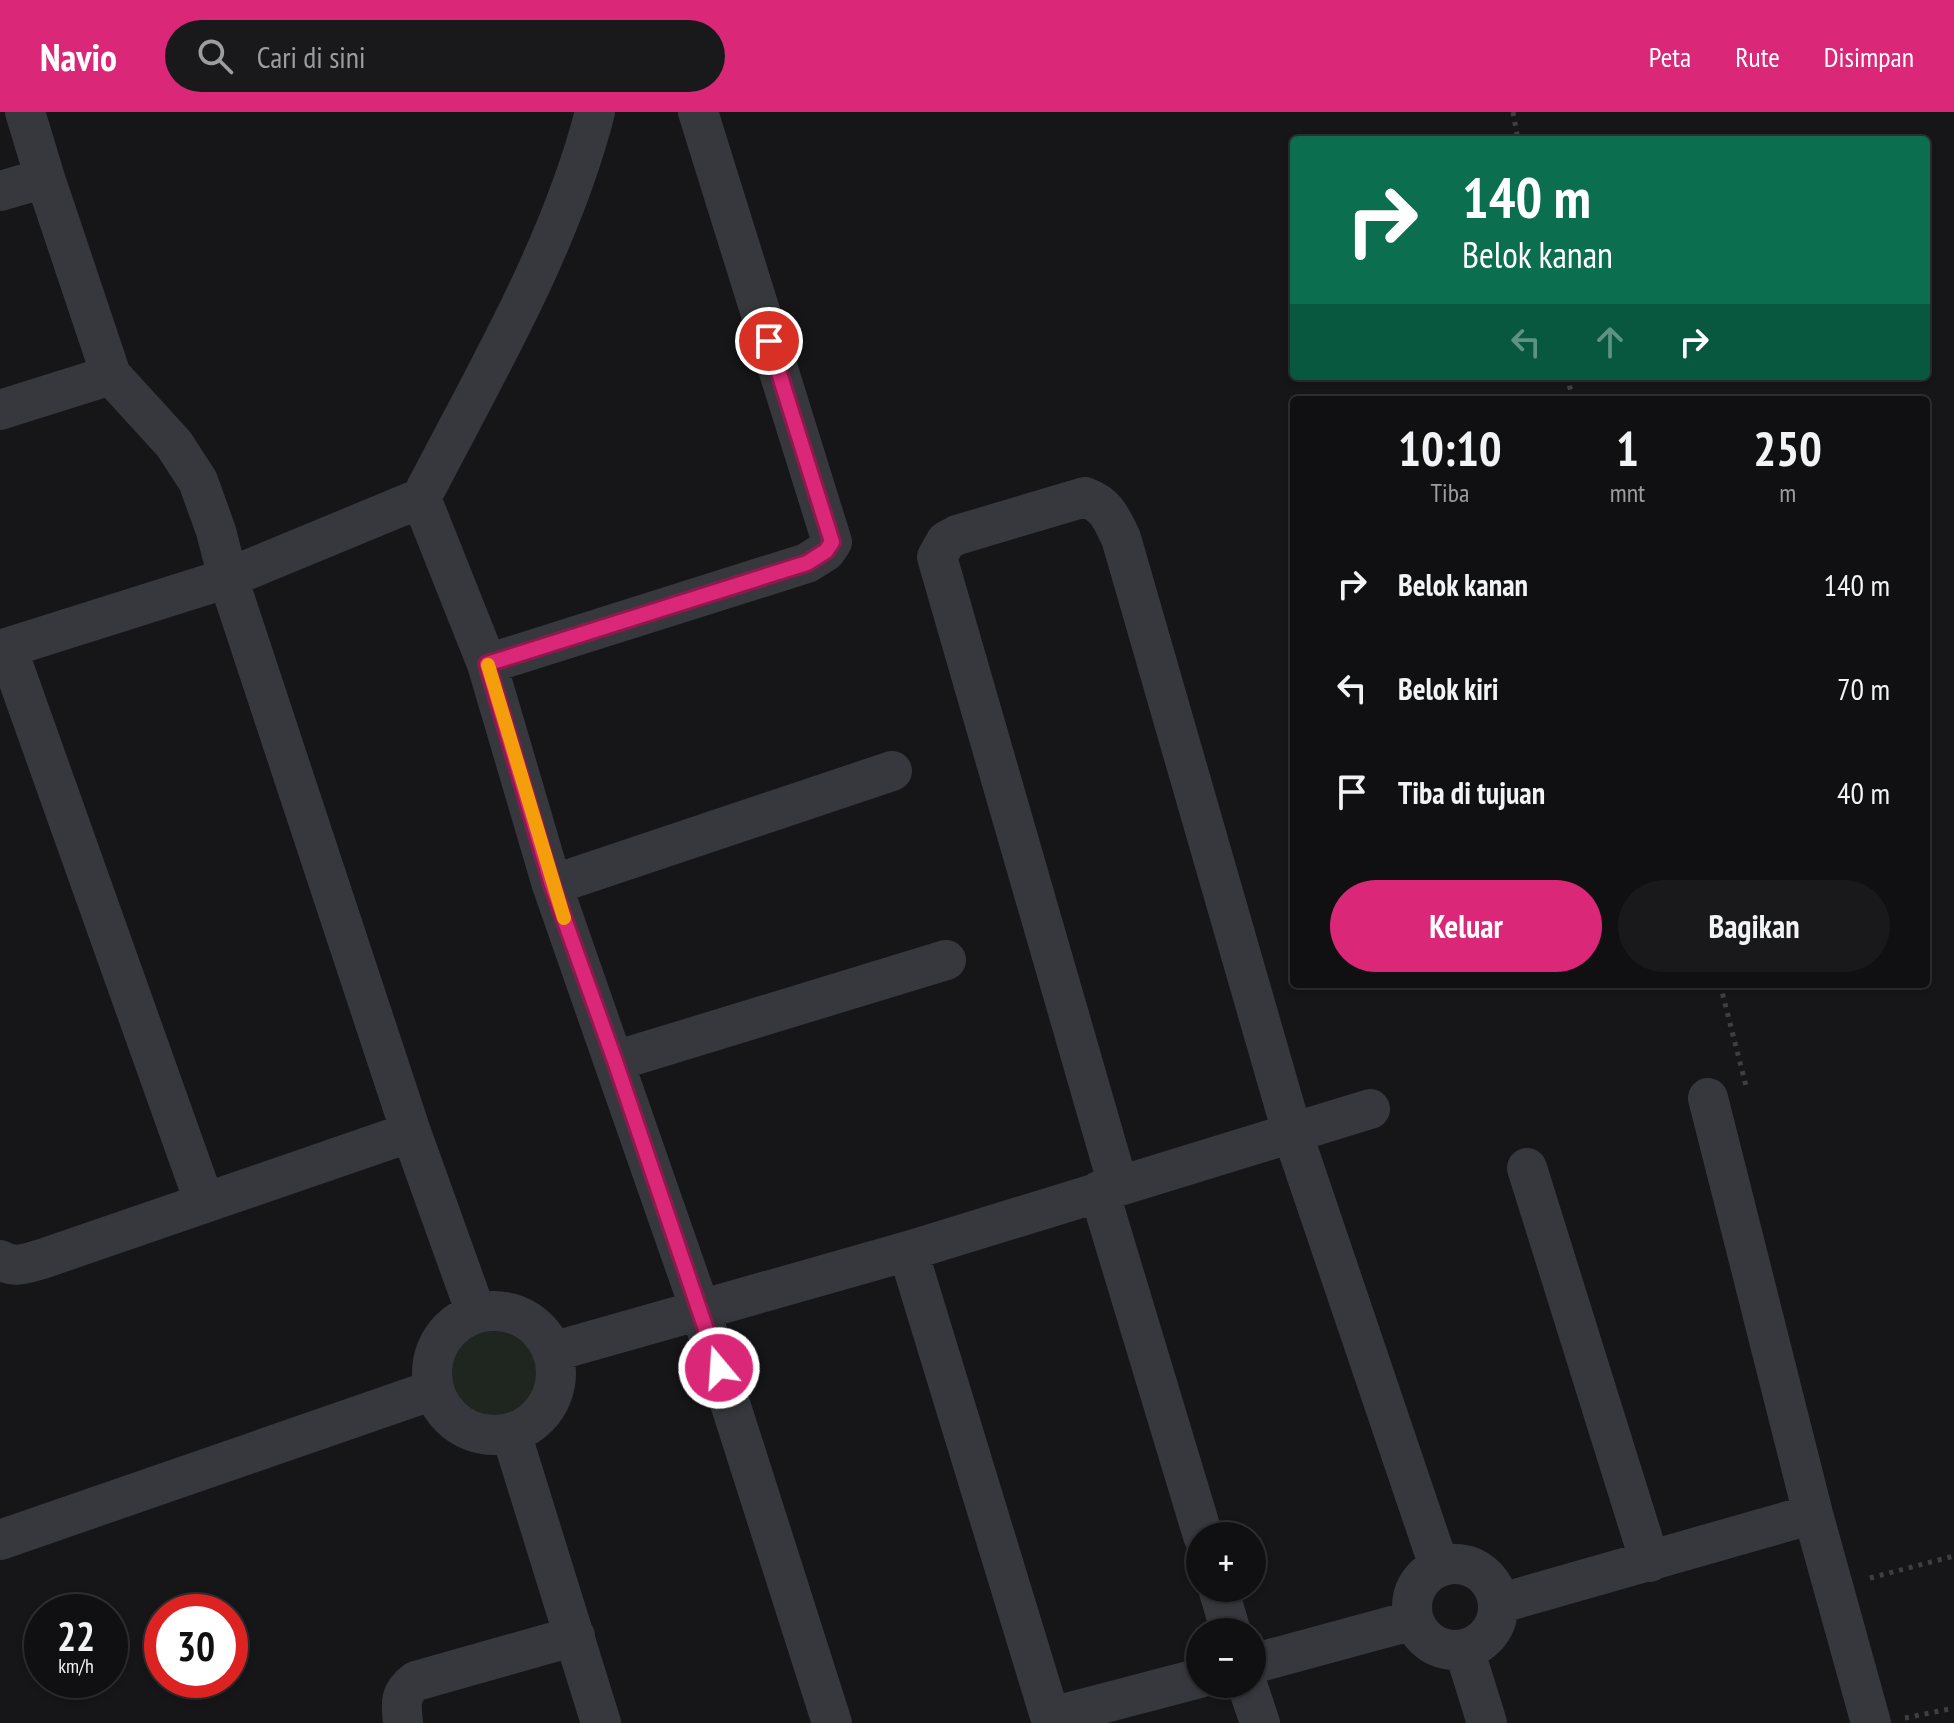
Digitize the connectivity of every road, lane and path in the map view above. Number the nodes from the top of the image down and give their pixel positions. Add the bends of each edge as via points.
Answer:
1 (25, 112) edge
2 (595, 112) edge
3 (698, 112) edge
4 (1513, 112) edge
5 (1517, 136) edge
6 (45, 178) junction
7 (0, 191) edge
8 (111, 375) junction
9 (0, 410) edge
10 (421, 498) junction
11 (228, 578) junction
12 (4, 649) edge
13 (487, 664) junction
14 (892, 771) dead end
15 (552, 885) junction
16 (946, 960) dead end
17 (615, 1061) junction
18 (1708, 1098) dead end
19 (1370, 1109) dead end
20 (411, 1132) junction
21 (1292, 1132) junction
22 (1527, 1168) dead end
23 (1109, 1188) junction
24 (204, 1201) junction
25 (908, 1251) junction
26 (0, 1260) edge
27 (700, 1309) junction
28 (476, 1313) junction
29 (552, 1352) junction
30 (433, 1390) junction
31 (511, 1433) junction
32 (1813, 1514) junction
33 (1199, 1522) edge
34 (0, 1540) edge
35 (1954, 1556) edge
36 (1650, 1562) junction
37 (1439, 1566) junction
38 (1869, 1578) dead end
39 (1498, 1604) junction
40 (1414, 1620) junction
41 (575, 1636) junction
42 (1464, 1649) junction
43 (1266, 1660) edge
44 (1186, 1682) edge
45 (1252, 1698) edge
46 (1954, 1708) edge
47 (1052, 1720) edge
48 (1887, 1721) edge
49 (403, 1723) edge
50 (601, 1723) edge
51 (832, 1723) edge
52 (1260, 1723) edge
53 (1487, 1723) edge

1 - 6 street
2 - 10 street via 556,226
3 - 13 street via 832,542 807,563
4 - 5 path
6 - 7 street
6 - 8 street
8 - 9 street
8 - 11 street via 174,444 198,481
10 - 11 street
10 - 13 street
11 - 12 street
11 - 20 street
12 - 24 street
13 - 15 street
14 - 15 street
15 - 17 street
16 - 17 street
17 - 27 street
18 - 32 street
19 - 21 street
20 - 24 street
20 - 28 street
21 - 23 street
21 - 23 street via 1132,573 1108,513 1085,497 957,535 939,549 938,569
21 - 37 street
22 - 36 street
23 - 25 street
23 - 33 street
24 - 26 street via 19,1265
25 - 27 street
25 - 47 street
27 - 29 street
27 - 51 street
28 - 29 street via 492,1310 522,1317 535,1326
28 - 30 street via 448,1329 439,1342 433,1357
29 - 31 street via 552,1395 536,1419
30 - 31 street via 440,1405 463,1427
30 - 34 street
31 - 41 street
32 - 36 street
32 - 48 street
35 - 38 path
36 - 39 street
37 - 39 street via 1478,1570 1495,1590
37 - 40 street via 1419,1582
39 - 42 street via 1493,1628
40 - 42 street via 1428,1640 1451,1650
40 - 43 street
41 - 49 street via 416,1681 400,1699
41 - 50 street
42 - 53 street
44 - 47 street
45 - 52 street
46 - 48 path

